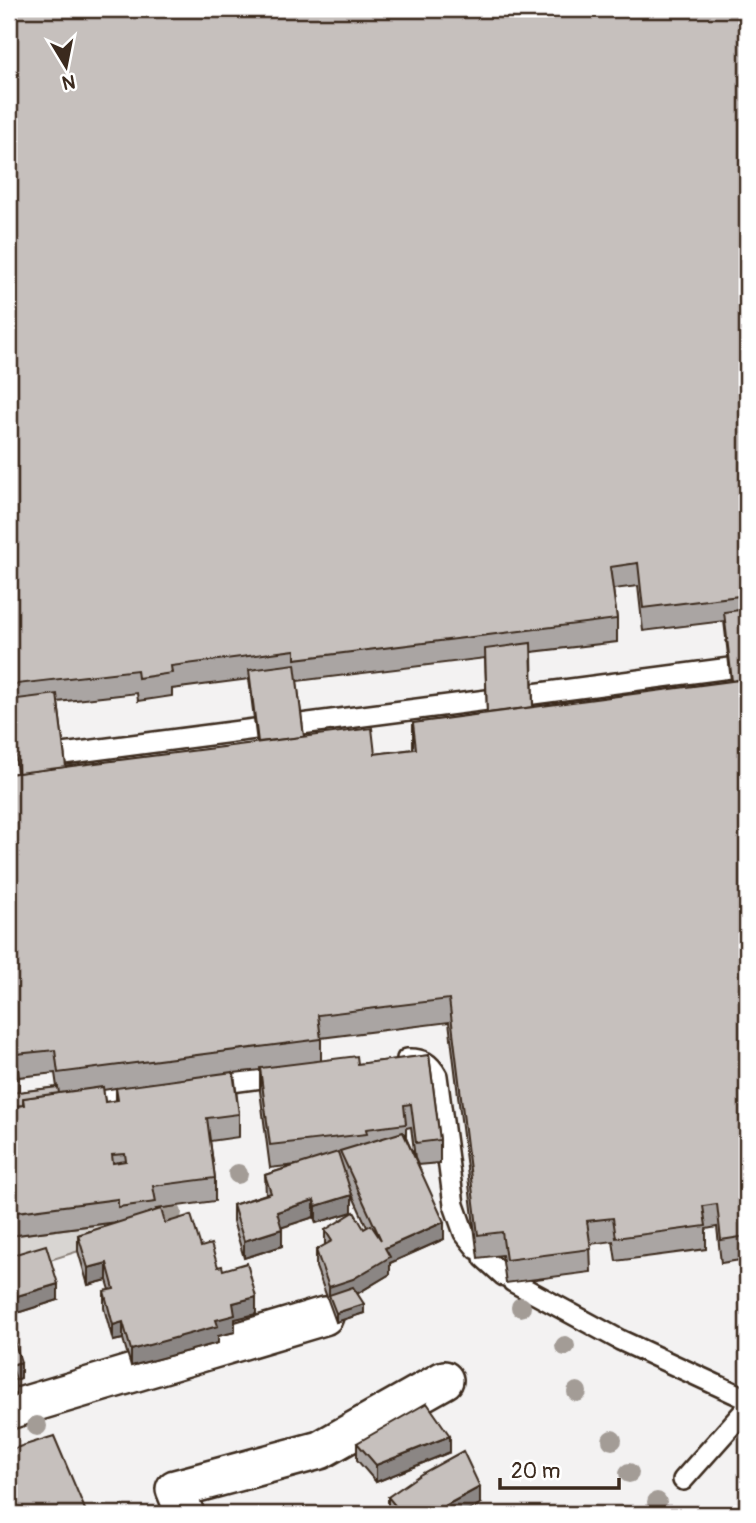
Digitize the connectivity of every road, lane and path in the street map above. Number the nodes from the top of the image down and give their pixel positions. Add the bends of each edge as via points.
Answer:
1 (730, 668) edge
2 (533, 694) edge
3 (487, 700) edge
4 (301, 724) edge
5 (255, 729) edge
6 (63, 754) edge
7 (383, 1062) edge
8 (302, 1073) edge
9 (194, 1087) edge
10 (154, 1093) edge
11 (59, 1105) edge
12 (324, 1316) dead end
13 (444, 1380) dead end
14 (747, 1399) edge
15 (747, 1408) edge
16 (9, 1410) edge
17 (683, 1480) dead end
18 (185, 1514) edge

1 - 2 lane
3 - 4 lane
5 - 6 lane
7 - 14 lane via 419,1059 437,1076 454,1205 464,1233 509,1279 620,1340
8 - 9 lane
10 - 11 lane
12 - 16 street
13 - 18 street via 320,1450 175,1489
15 - 17 lane

